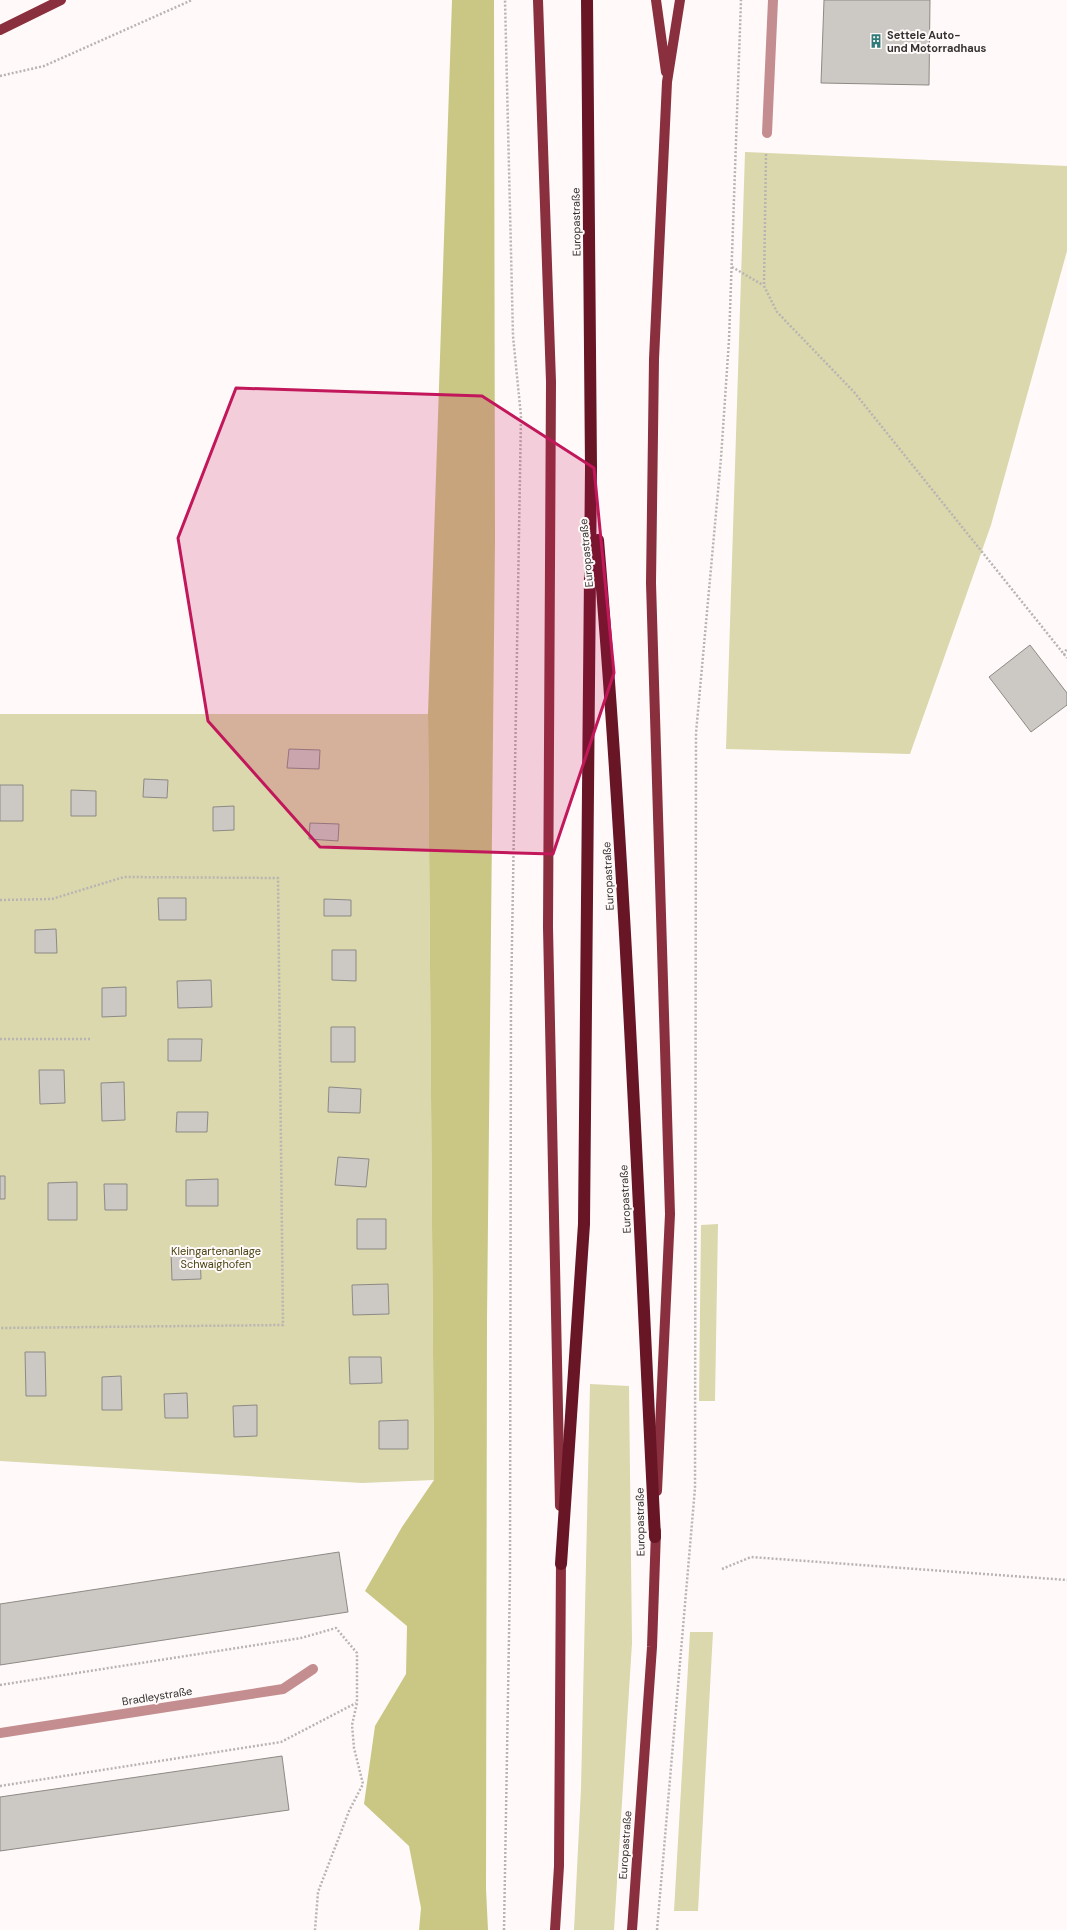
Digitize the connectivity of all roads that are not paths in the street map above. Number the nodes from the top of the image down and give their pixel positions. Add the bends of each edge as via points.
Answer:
1 (61, 0) edge
2 (534, 0) edge
3 (538, 0) edge
4 (587, 0) edge
5 (656, 0) edge
6 (680, 0) edge
7 (773, 0) edge
8 (538, 15) junction
9 (0, 30) edge
10 (667, 82) junction
11 (767, 133) road end
12 (591, 467) junction
13 (655, 1537) junction
14 (561, 1564) junction
15 (313, 1669) dead end
16 (0, 1733) edge
17 (555, 1930) edge
18 (632, 1930) edge

1 - 9 main road
2 - 8 main road
3 - 8 main road
4 - 12 highway, Europastraße
5 - 10 main road
6 - 10 main road
7 - 11 lane
8 - 14 main road via 551,382 548,927
10 - 13 main road via 654,359 651,583 670,1214
12 - 13 highway, Europastraße via 610,680 623,892
12 - 14 highway, Europastraße via 584,1224
13 - 18 main road, Europastraße via 652,1647
14 - 17 main road, Europastraße via 559,1866
15 - 16 lane, Bradleystraße via 283,1689

